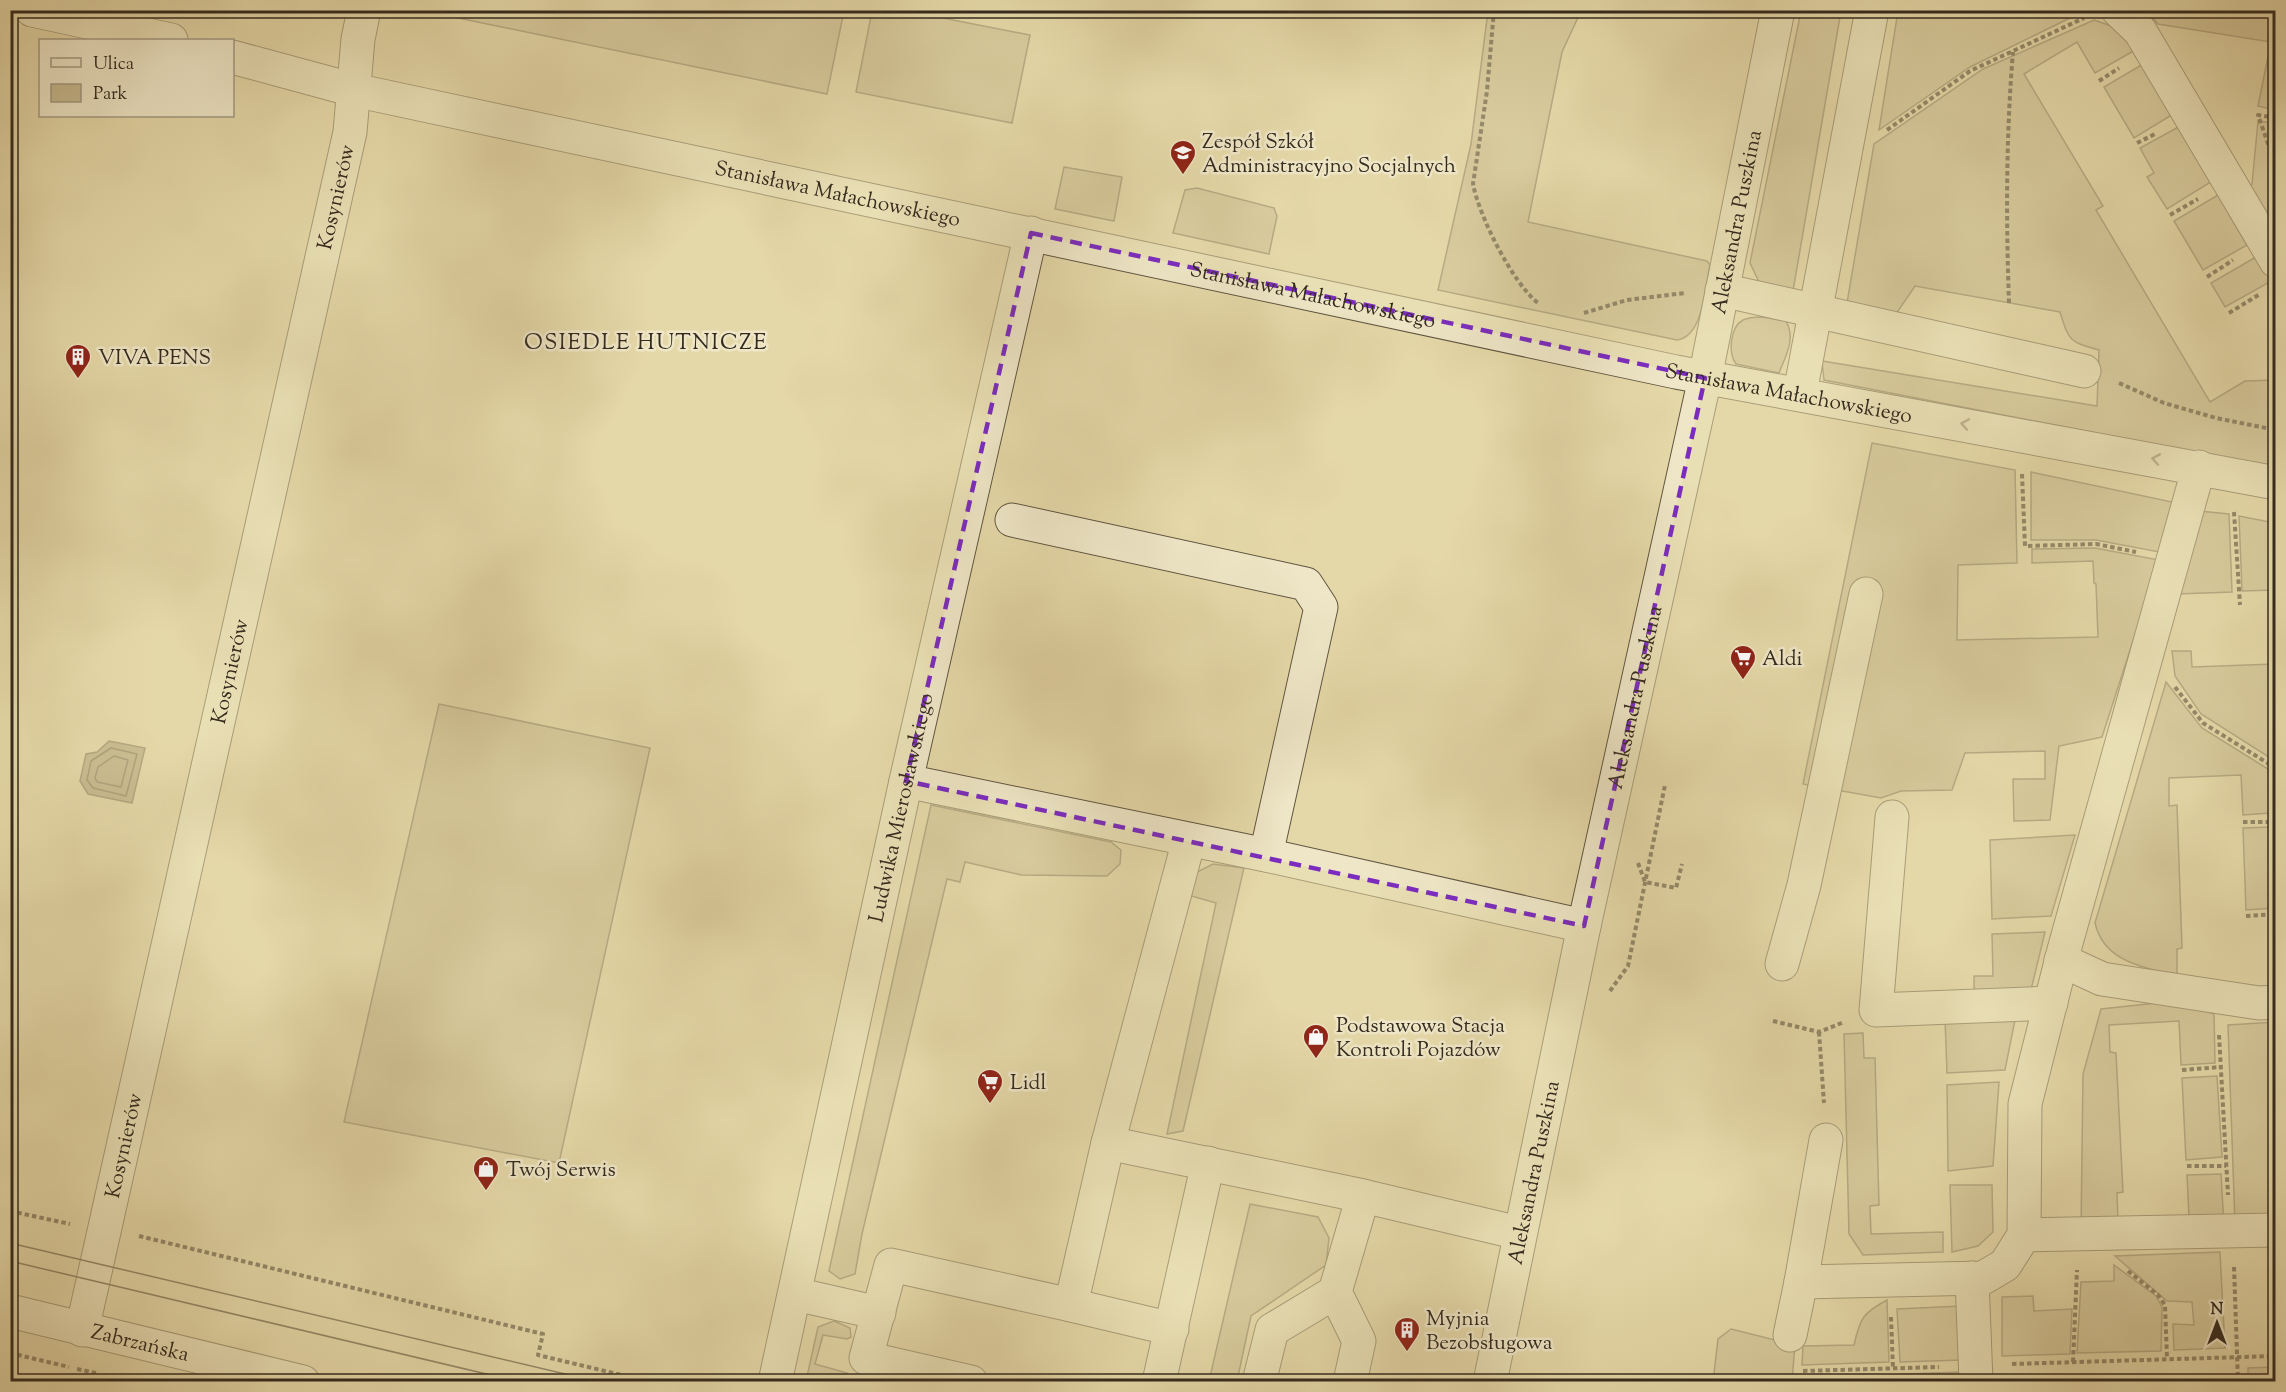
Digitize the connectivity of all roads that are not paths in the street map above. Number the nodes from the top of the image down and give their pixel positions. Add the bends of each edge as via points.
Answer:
1 (32, 10) edge
2 (364, 10) edge
3 (1778, 10) edge
4 (1872, 10) edge
5 (2105, 13) edge
6 (166, 39) edge
7 (234, 58) edge
8 (354, 90) junction
9 (1031, 233) junction
10 (2271, 275) edge
11 (1722, 290) junction
12 (1815, 312) junction
13 (2084, 370) road end
14 (1705, 378) junction
15 (1800, 393) junction
16 (2199, 467) junction
17 (2276, 483) edge
18 (1012, 520) dead end
19 (1866, 594) dead end
20 (906, 781) junction
21 (1892, 817) dead end
22 (1189, 840) junction
23 (1266, 855) junction
24 (1584, 926) junction
25 (2061, 960) junction
26 (1782, 964) dead end
27 (2276, 1002) edge
28 (2051, 1003) junction
29 (1826, 1140) road end
30 (1108, 1143) junction
31 (1208, 1163) junction
32 (1363, 1196) junction
33 (2276, 1230) edge
34 (1519, 1233) junction
35 (2024, 1235) junction
36 (1972, 1278) junction
37 (1801, 1282) junction
38 (1335, 1292) junction
39 (795, 1294) junction
40 (1071, 1305) junction
41 (10, 1311) edge
42 (879, 1313) junction
43 (1172, 1329) junction
44 (82, 1330) junction
45 (1790, 1335) road end
46 (1975, 1374) edge
47 (303, 1382) edge
48 (775, 1382) edge
49 (971, 1382) edge
50 (1159, 1382) edge
51 (1259, 1382) edge
52 (1350, 1382) edge
53 (1491, 1382) edge

1 - 6 street
2 - 8 street, Kosynierów via 357,39
3 - 11 street, Aleksandra Puszkina
4 - 12 street
5 - 10 street via 2140,31
7 - 8 street, Stanisława Małachowskiego
8 - 9 street, Stanisława Małachowskiego
8 - 44 street, Kosynierów via 350,132
9 - 14 street, Stanisława Małachowskiego
9 - 20 street, Ludwika Mierosławskiego
11 - 12 street
11 - 14 street, Aleksandra Puszkina
12 - 13 street
12 - 15 street
14 - 15 street, Stanisława Małachowskiego
14 - 24 street, Aleksandra Puszkina
16 -> 15 street, Stanisława Małachowskiego
16 - 17 street, Stanisława Małachowskiego
16 - 25 street
18 - 23 street via 1306,584 1322,607
19 - 26 street via 1804,885
20 - 22 street
20 - 39 street, Ludwika Mierosławskiego
21 - 28 street via 1876,1010
22 - 23 street
22 - 30 street
23 - 24 street
24 - 34 street, Aleksandra Puszkina
25 - 27 street via 2102,979 2259,1003
25 - 28 street
28 - 35 street via 2025,1104
29 - 37 street
30 - 31 street
30 - 40 street
31 - 32 street
31 - 43 street
32 - 34 street
32 - 38 street
33 - 35 street via 2232,1246
34 - 53 street, Aleksandra Puszkina
35 - 36 street via 2005,1265 1983,1278
36 - 37 street
36 - 46 street
37 - 45 street
38 - 51 street via 1272,1330
38 - 52 street via 1359,1341
39 - 42 street
39 - 48 street, Ludwika Mierosławskiego
40 - 42 street via 891,1265
40 - 43 street
41 - 44 street, Zabrzańska
42 - 49 street via 866,1358
43 - 50 street
44 - 47 street, Zabrzańska

